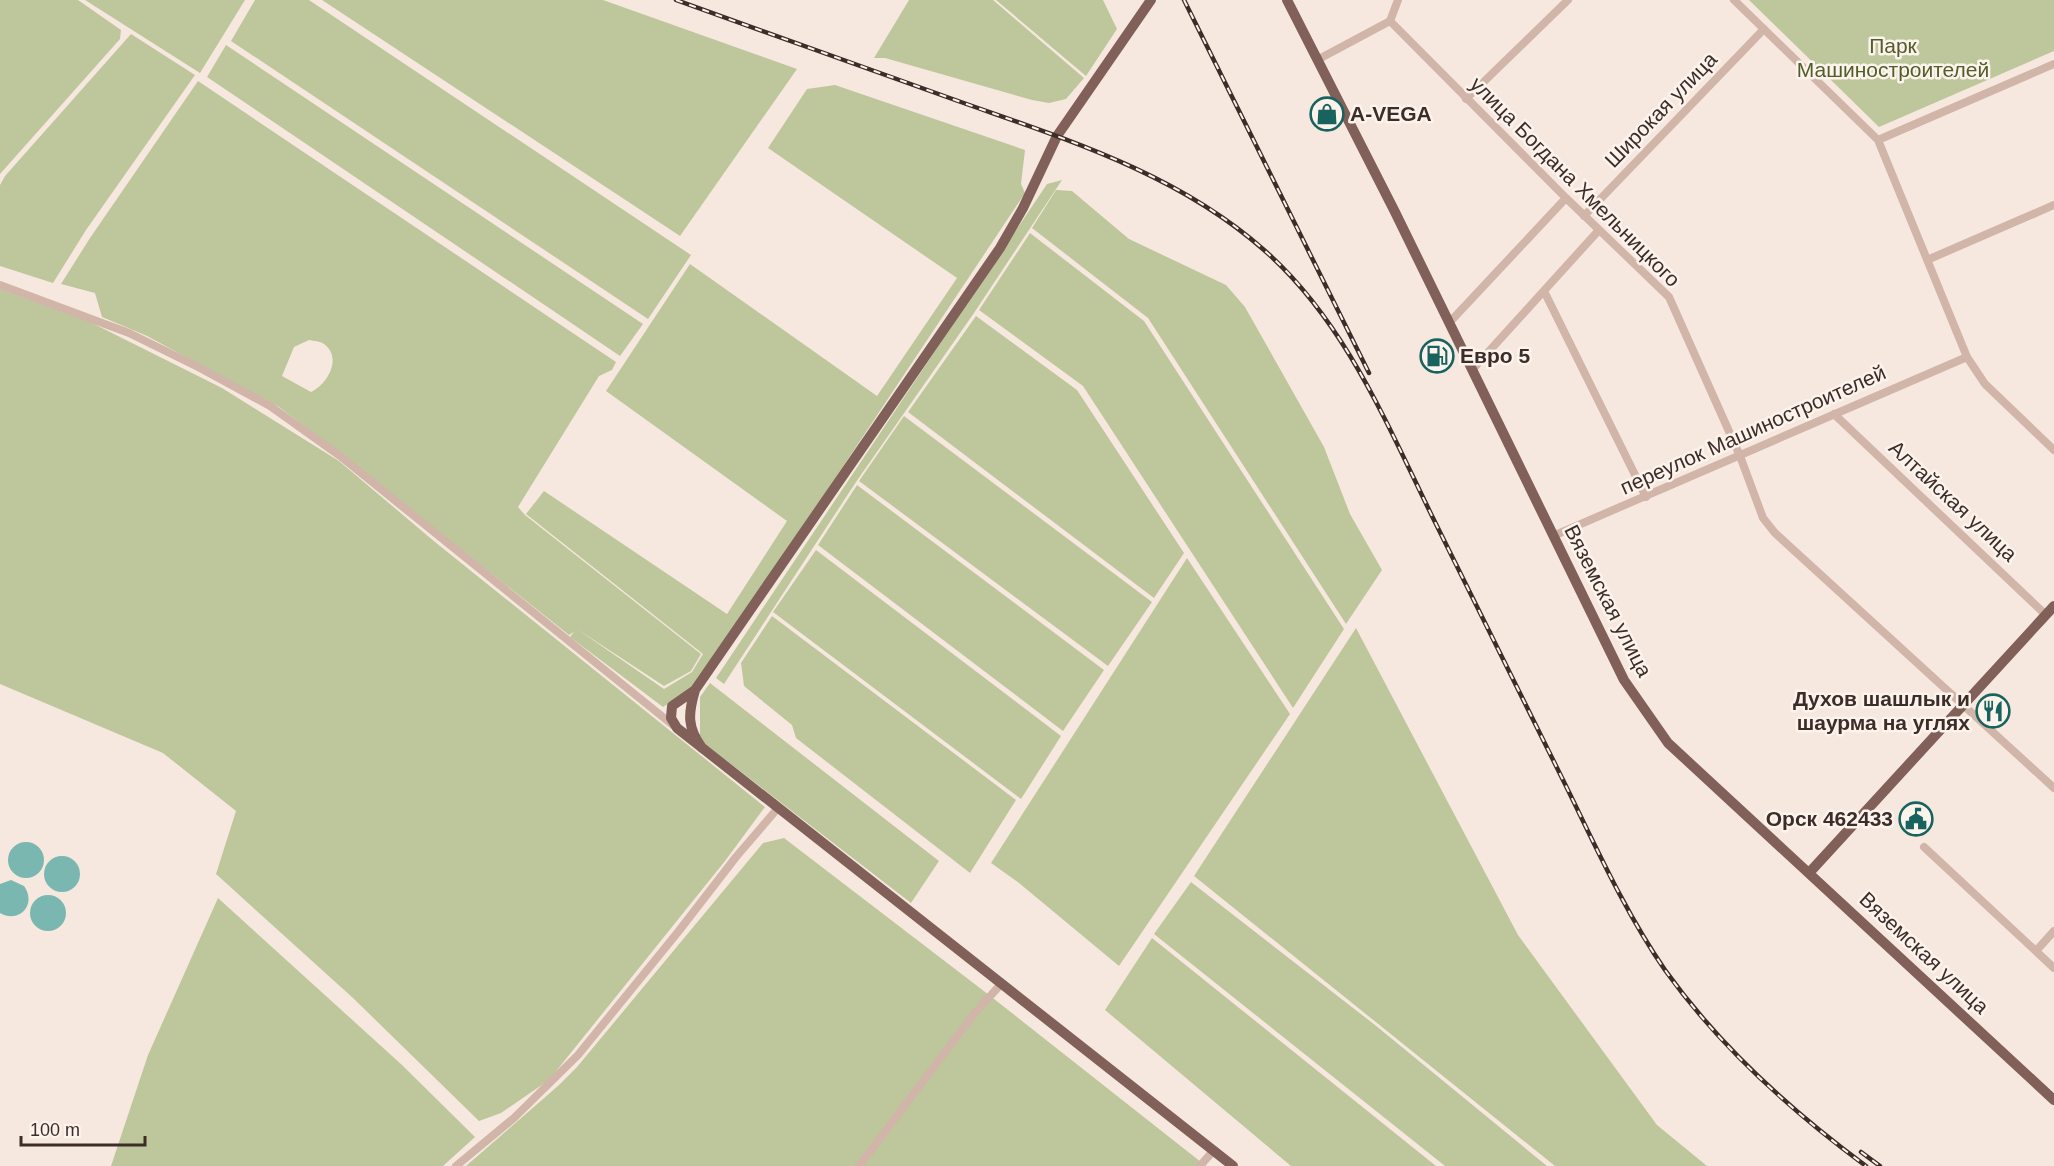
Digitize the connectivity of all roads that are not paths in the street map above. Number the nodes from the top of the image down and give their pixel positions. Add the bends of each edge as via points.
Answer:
1 (1151, 0) edge
2 (1287, 0) edge
3 (1398, 0) edge
4 (1568, 0) edge
5 (1734, 0) edge
6 (1390, 21) junction
7 (1764, 29) junction
8 (1317, 60) junction
9 (2054, 64) edge
10 (1466, 99) junction
11 (1878, 140) junction
12 (1566, 198) junction
13 (2054, 205) edge
14 (1584, 216) junction
15 (1599, 230) junction
16 (1927, 260) junction
17 (0, 285) edge
18 (1544, 291) junction
19 (1449, 323) junction
20 (1967, 357) junction
21 (1472, 370) junction
22 (1834, 414) junction
23 (2054, 436) edge
24 (2050, 446) edge
25 (1740, 456) junction
26 (1646, 497) junction
27 (1553, 536) junction
28 (2050, 610) edge
29 (695, 690) junction
30 (1963, 706) junction
31 (677, 728) junction
32 (702, 748) junction
33 (2054, 788) edge
34 (778, 808) junction
35 (1923, 847) dead end
36 (1809, 873) junction
37 (2054, 931) edge
38 (2036, 951) junction
39 (2054, 968) edge
40 (1002, 983) junction
41 (2054, 1100) edge
42 (1214, 1150) junction
43 (456, 1166) edge
44 (859, 1166) edge
45 (1200, 1166) edge
46 (1233, 1166) edge

1 - 29 main road via 1057,136 1000,248
2 - 8 main road, Вяземская улица
3 - 6 street
4 - 10 street
5 - 7 street
6 - 8 street
6 - 10 street, улица Богдана Хмельницкого
7 - 11 street
7 - 14 street, Широкая улица
8 - 19 main road, Вяземская улица
9 - 11 street
10 - 12 street, улица Богдана Хмельницкого
11 - 16 street
12 - 14 street, улица Богдана Хмельницкого
12 - 19 street
13 - 16 street
14 - 15 street, улица Богдана Хмельницкого
15 - 18 street
15 - 25 street, улица Богдана Хмельницкого via 1669,297
16 - 20 street
17 - 31 street via 129,333 270,406 340,456
18 - 21 street
18 - 26 street
19 - 21 main road, Вяземская улица
20 - 22 street, переулок Машиностроителей
20 - 24 street via 1985,384
21 - 27 main road, Вяземская улица
22 - 25 street, переулок Машиностроителей
22 - 28 street, Алтайская улица
23 - 24 street
25 - 26 street, переулок Машиностроителей
25 - 30 street, улица Богдана Хмельницкого via 1763,518 1775,533
26 - 27 street, переулок Машиностроителей
27 - 36 main road, Вяземская улица via 1624,680 1668,743
28 - 30 main road
29 - 31 main road via 672,706 671,718
29 - 32 main road via 690,721 693,736
30 - 33 street, улица Богдана Хмельницкого
30 - 36 main road
31 - 32 main road
32 - 34 main road
34 - 40 main road
34 - 43 street via 578,1055 514,1118
35 - 38 street
36 - 41 main road, Вяземская улица
37 - 38 street
38 - 39 street
40 - 42 main road
40 - 44 street via 973,1015
42 - 45 street
42 - 46 main road

